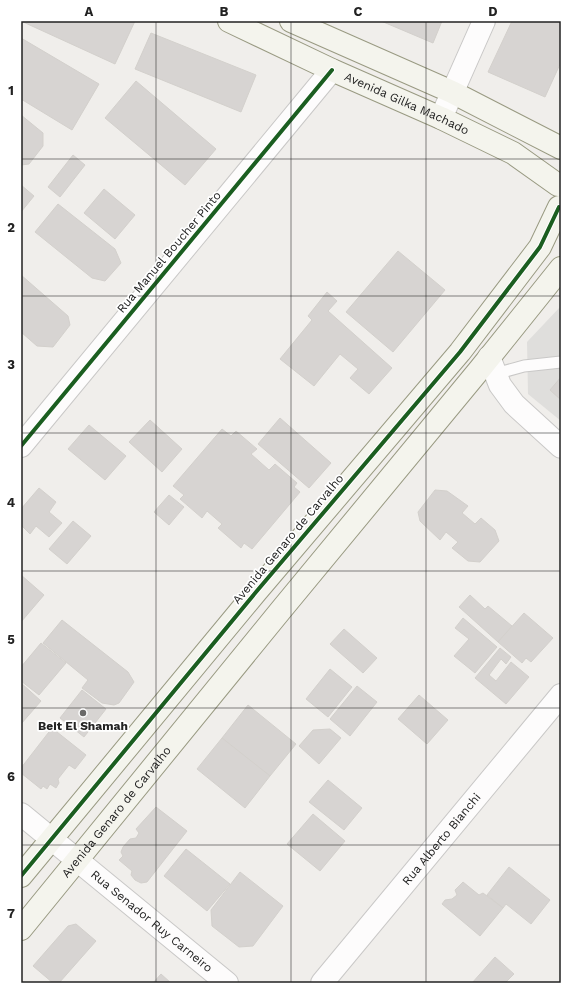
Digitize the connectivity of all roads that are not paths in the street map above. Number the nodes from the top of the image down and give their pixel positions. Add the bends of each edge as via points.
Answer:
1 (229, 21) edge
2 (291, 21) edge
3 (484, 21) edge
4 (332, 70) junction
5 (452, 92) junction
6 (441, 118) junction
7 (561, 148) edge
8 (559, 180) edge
9 (560, 209) edge
10 (561, 268) edge
11 (456, 357) junction
12 (561, 362) edge
13 (484, 370) junction
14 (21, 446) edge
15 (561, 447) edge
16 (258, 589) junction
17 (283, 608) junction
18 (561, 695) edge
19 (21, 814) edge
20 (52, 839) junction
21 (77, 860) junction
22 (21, 876) edge
23 (21, 929) edge
24 (227, 983) edge
25 (322, 983) edge

1 - 4 street, Avenida Gilka Machado
2 - 5 street
3 - 5 street
4 - 6 street, Avenida Gilka Machado
4 - 14 street, Rua Manuel Boucher Pinto
5 - 6 street
5 - 7 street
6 - 8 street, Avenida Gilka Machado via 513,153
8 - 9 street
9 - 11 street, Avenida Genaro de Carvalho via 540,247
10 - 13 street, Avenida Genaro de Carvalho
11 - 13 street via 467,354
11 - 16 street, Avenida Genaro de Carvalho
12 - 13 lane
13 - 15 street via 500,385 514,404
13 - 17 street, Avenida Genaro de Carvalho
16 - 17 street via 278,595
16 - 20 street, Avenida Genaro de Carvalho
17 - 21 street, Avenida Genaro de Carvalho
18 - 25 street, Rua Alberto Bianchi
19 - 20 street, Rua Senador Ruy Carneiro
20 - 21 street, Rua Senador Ruy Carneiro
20 - 22 street, Avenida Genaro de Carvalho
21 - 23 street, Avenida Genaro de Carvalho
21 - 24 street, Rua Senador Ruy Carneiro

